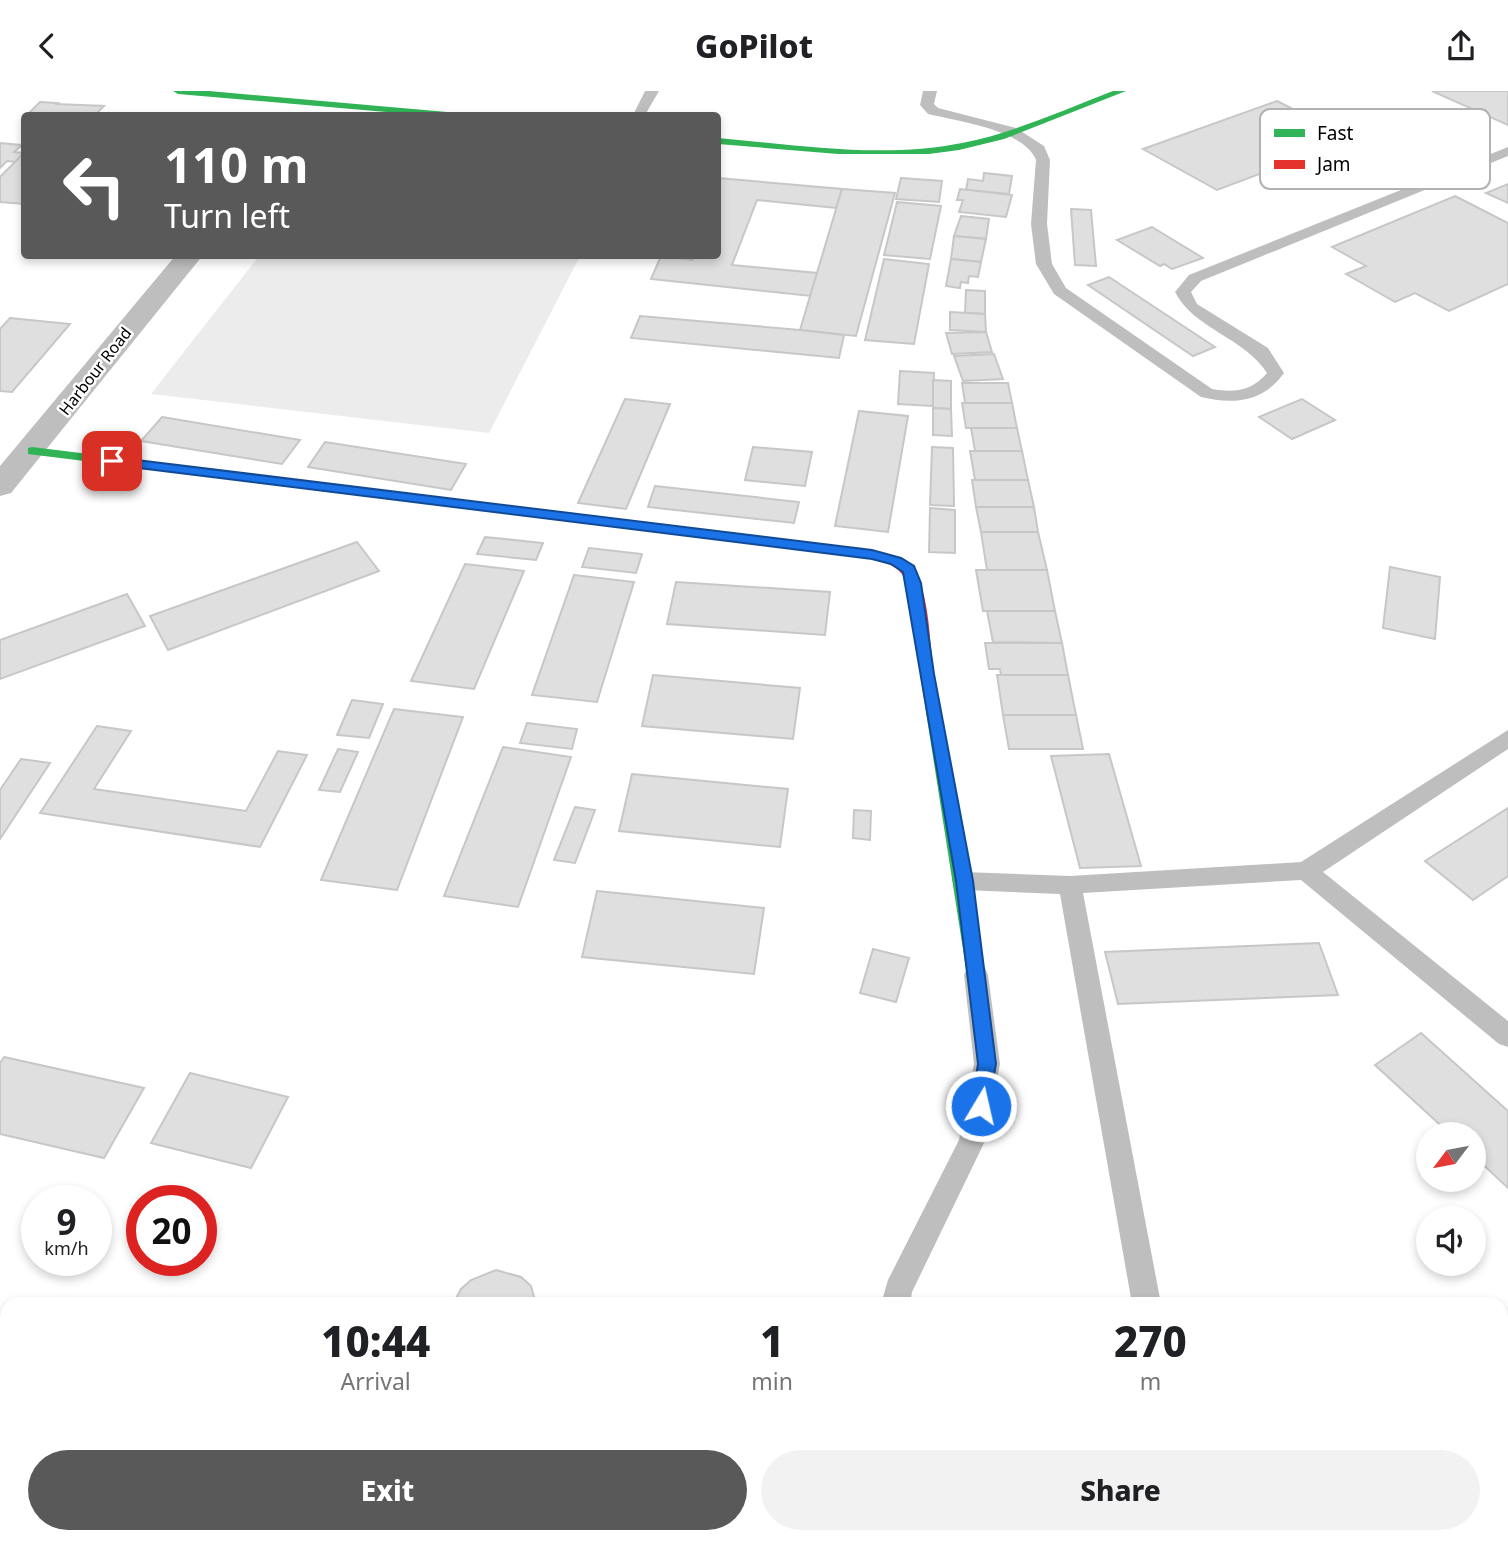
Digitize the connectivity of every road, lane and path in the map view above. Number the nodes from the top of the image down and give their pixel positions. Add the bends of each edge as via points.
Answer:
1 (177, 91) edge
2 (652, 91) edge
3 (930, 91) edge
4 (1121, 91) edge
5 (318, 103) edge
6 (415, 112) edge
7 (641, 112) edge
8 (1011, 131) junction
9 (721, 141) edge
10 (1508, 151) edge
11 (1490, 158) edge
12 (1414, 189) edge
13 (187, 259) edge
14 (32, 451) junction
15 (0, 486) edge
16 (1508, 738) edge
17 (1306, 871) junction
18 (964, 881) junction
19 (1070, 885) junction
20 (976, 975) joint
21 (1508, 1036) edge
22 (896, 1297) edge
23 (1146, 1297) edge

1 - 5 street
2 - 7 lane
3 - 8 lane via 927,104 933,111
4 - 8 street
5 - 6 street
8 - 9 street via 938,150 883,152
8 - 12 lane via 1039,149 1043,160 1039,224 1044,264 1060,291 1208,393 1232,398 1264,390 1276,373 1262,352 1191,307 1183,292 1195,278
10 - 11 lane
13 - 14 street, Harbour Road
14 - 15 street, Harbour Road
14 - 18 street via 896,561 909,569 914,583
16 - 17 lane
17 - 19 lane
17 - 21 lane
18 - 19 lane
18 - 20 street
19 - 23 lane
20 - 22 lane via 987,1064 972,1141

